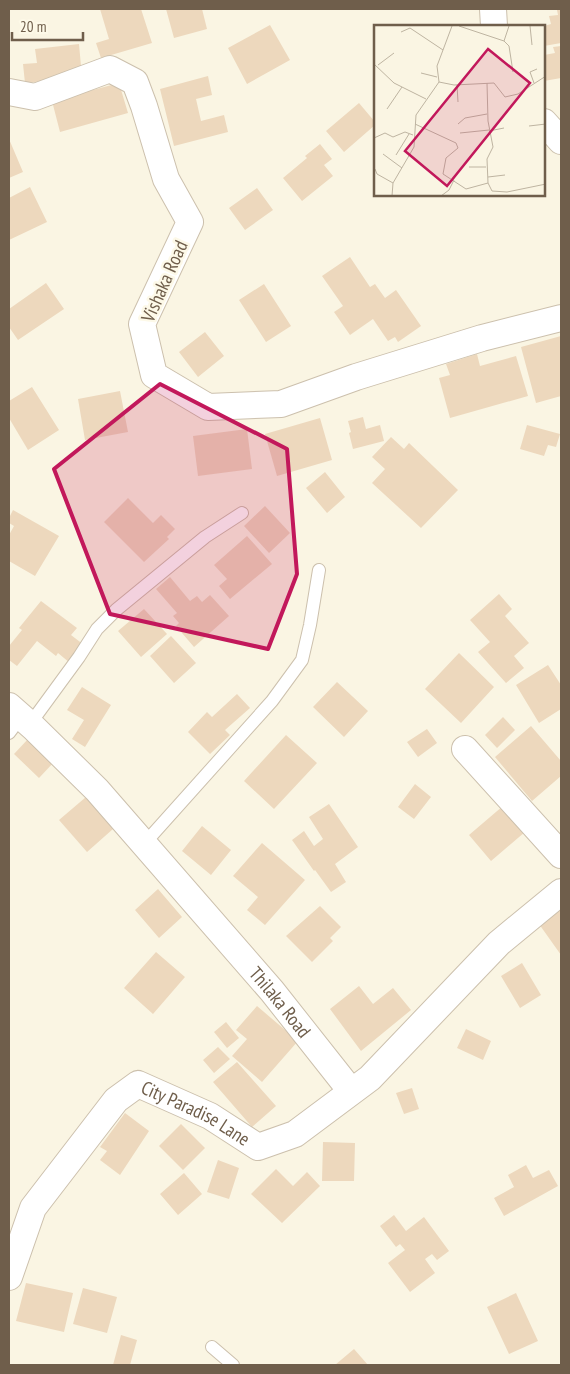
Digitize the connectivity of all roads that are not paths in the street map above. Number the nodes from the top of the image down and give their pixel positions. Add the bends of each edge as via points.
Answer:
1 (493, 9) edge
2 (494, 25) edge
3 (9, 92) edge
4 (545, 123) edge
5 (561, 141) edge
6 (561, 318) edge
7 (242, 513) dead end
8 (318, 570) dead end
9 (17, 720) edge
10 (466, 749) dead end
11 (144, 844) junction
12 (561, 856) edge
13 (561, 892) edge
14 (351, 1091) junction
15 (9, 1277) edge
16 (212, 1347) dead end
17 (233, 1365) edge

1 - 2 street
3 - 6 street, Vishaka Road via 35,97 110,69 135,82 166,179 190,222 142,324 154,375 208,406 281,404 482,338
4 - 5 street
7 - 9 lane via 205,537 116,610 97,629 79,657
8 - 11 lane via 302,660 272,701
9 - 11 street, Thilaka Road via 97,790
10 - 12 street
11 - 14 street, Thilaka Road via 272,991
13 - 14 street via 499,942 370,1078
14 - 15 street, City Paradise Lane via 295,1134 258,1147 210,1116 138,1084 116,1100 33,1208
16 - 17 lane

